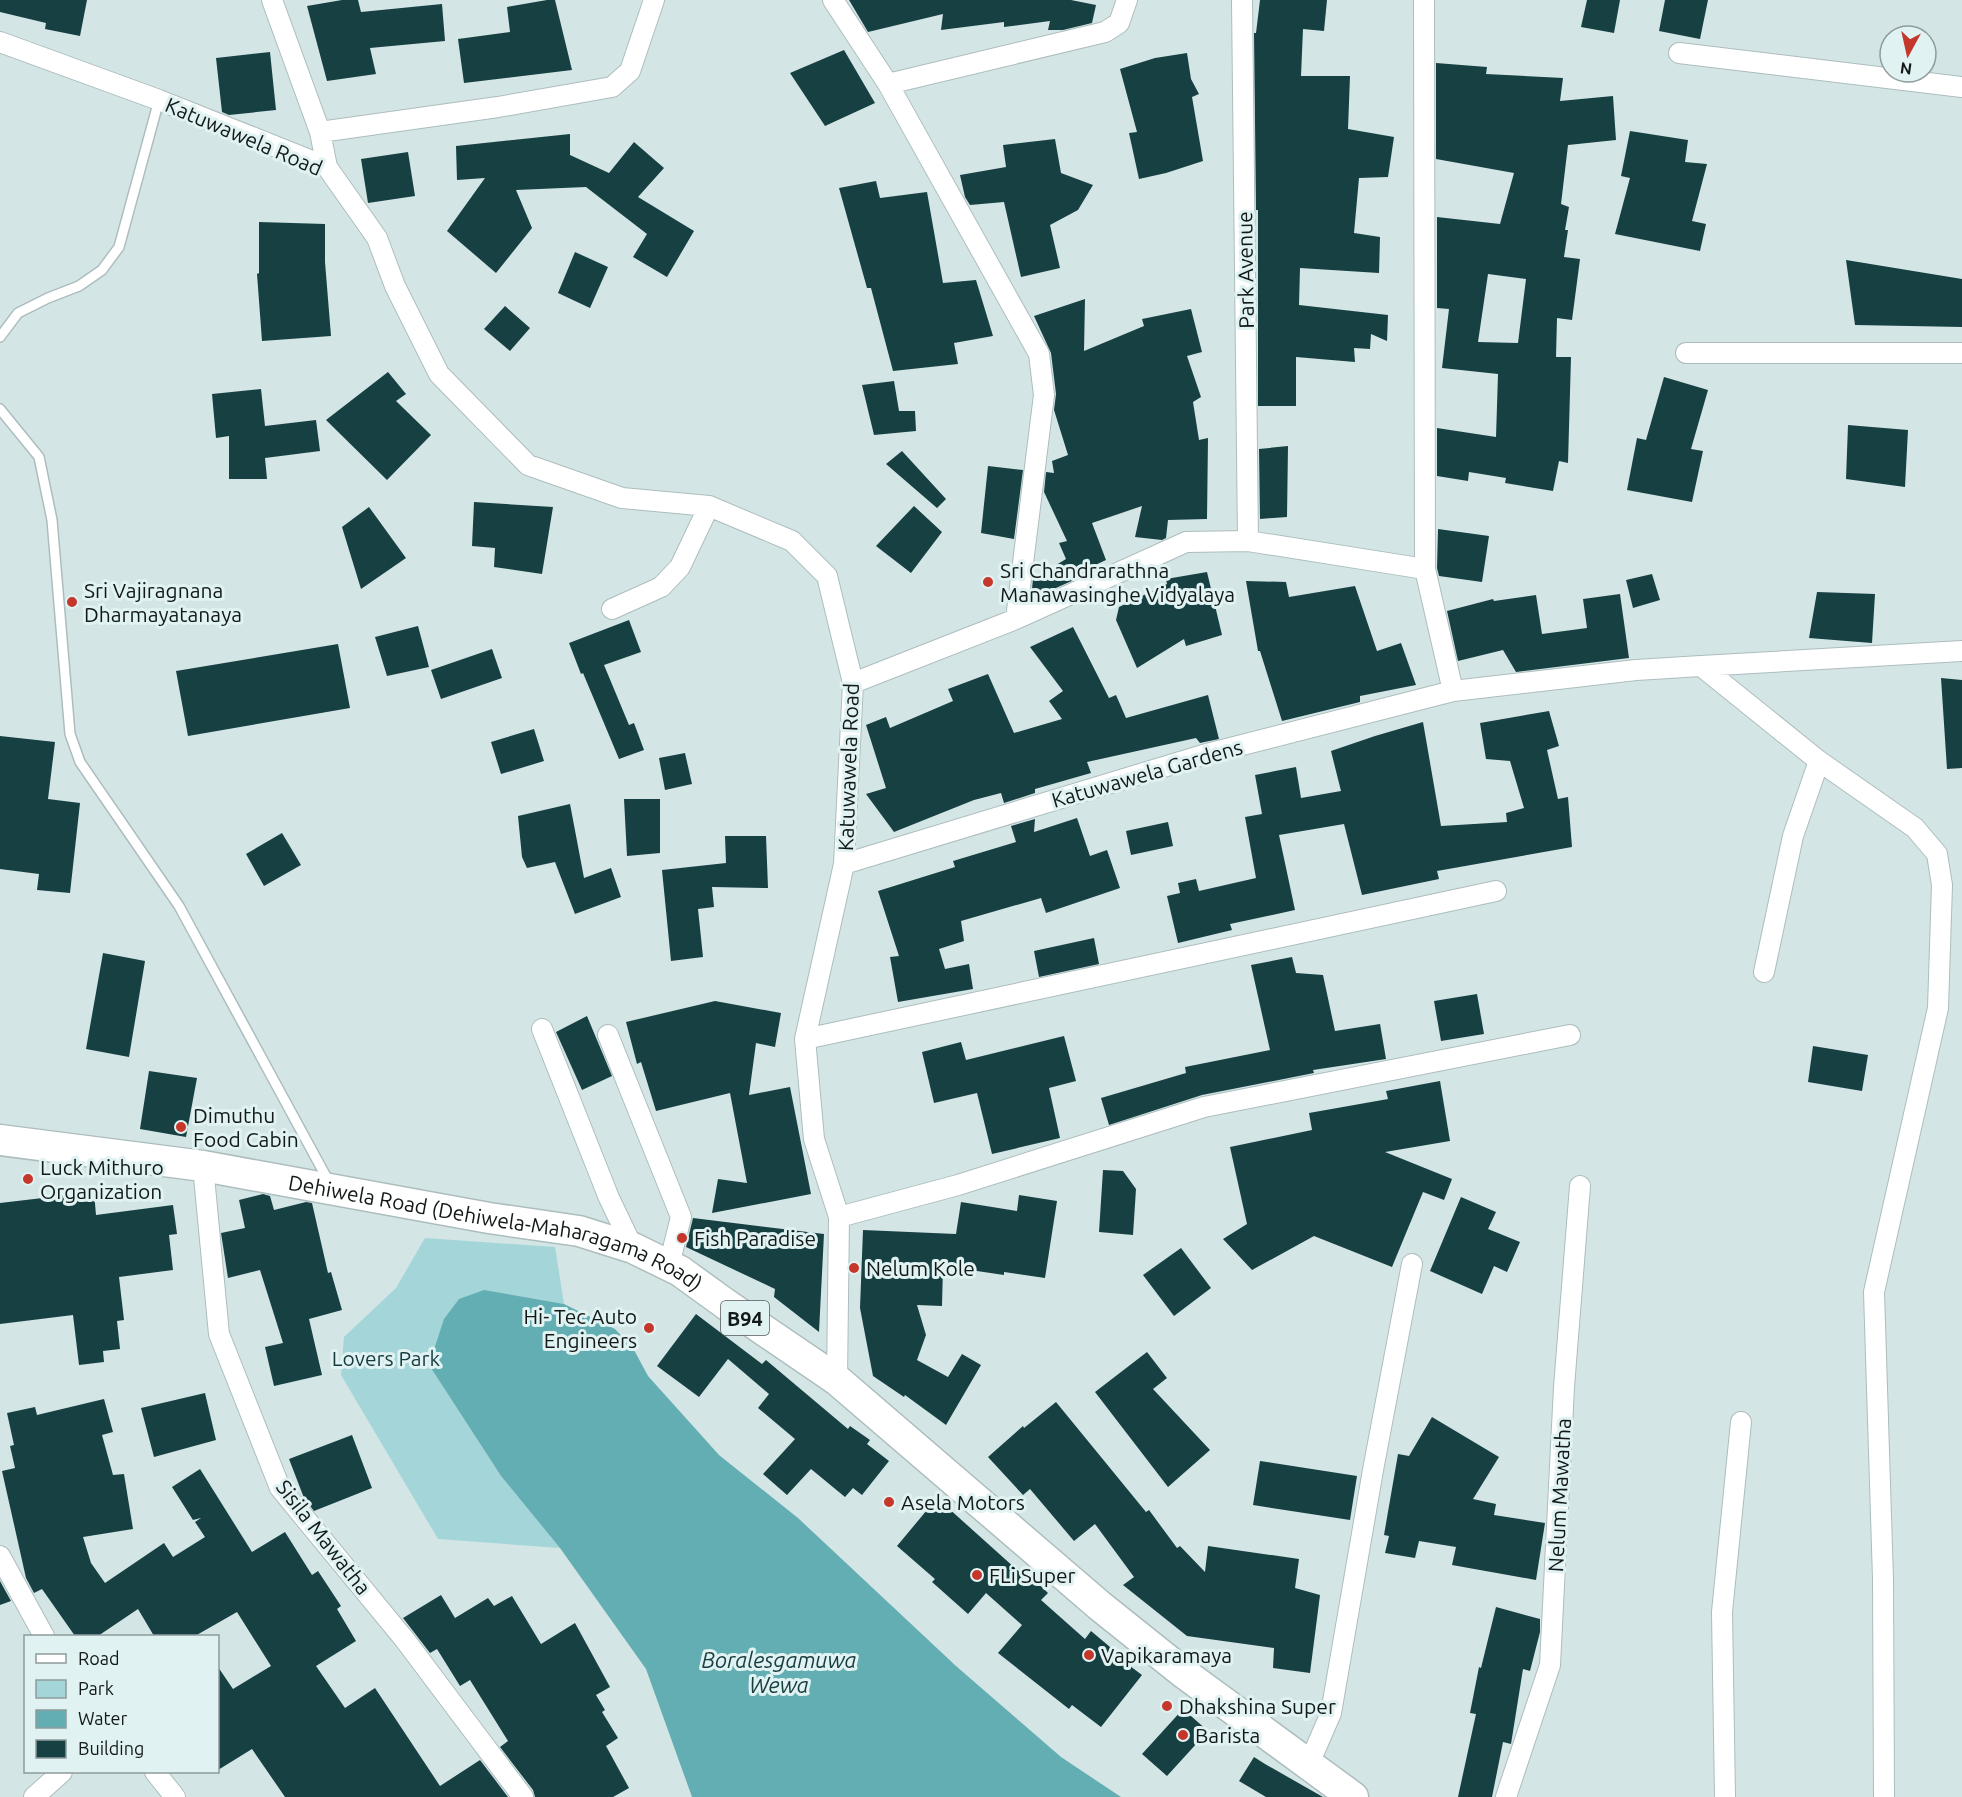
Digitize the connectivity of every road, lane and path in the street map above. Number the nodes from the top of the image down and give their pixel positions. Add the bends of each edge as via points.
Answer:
1 (272, 0) edge
2 (654, 0) edge
3 (833, 0) edge
4 (1127, 0) edge
5 (1242, 0) edge
6 (1424, 0) edge
7 (0, 42) edge
8 (1679, 53) dead end
9 (888, 84) junction
10 (1962, 87) edge
11 (159, 100) junction
12 (320, 132) junction
13 (327, 167) junction
14 (0, 337) edge
15 (1962, 352) edge
16 (1686, 353) dead end
17 (0, 409) edge
18 (709, 507) junction
19 (1248, 541) junction
20 (1425, 569) junction
21 (612, 609) dead end
22 (1016, 619) junction
23 (1962, 651) edge
24 (1701, 666) junction
25 (854, 682) junction
26 (1453, 691) junction
27 (1819, 761) junction
28 (844, 864) junction
29 (1496, 891) dead end
30 (1764, 972) dead end
31 (542, 1029) dead end
32 (608, 1035) dead end
33 (1570, 1035) dead end
34 (805, 1039) junction
35 (0, 1140) edge
36 (203, 1166) junction
37 (1580, 1186) dead end
38 (333, 1190) junction
39 (839, 1217) junction
40 (633, 1248) junction
41 (1412, 1264) dead end
42 (669, 1265) junction
43 (837, 1380) junction
44 (1741, 1422) dead end
45 (0, 1556) edge
46 (43, 1635) edge
47 (1308, 1766) junction
48 (61, 1773) edge
49 (156, 1773) edge
50 (34, 1797) edge
51 (175, 1797) edge
52 (523, 1797) edge
53 (1353, 1797) edge
54 (1506, 1797) edge
55 (1725, 1797) edge
56 (1884, 1797) edge

1 - 12 street
2 - 12 street via 630,72 612,87
3 - 9 street
4 - 9 street via 1119,22 1105,32
5 - 19 street, Park Avenue
6 - 20 street
7 - 11 street, Katuwawela Road
8 - 10 street
9 - 22 street via 1039,354 1044,395
11 - 13 street, Katuwawela Road
11 - 14 lane via 119,247 102,270 79,286 18,313
12 - 13 street
13 - 18 street, Katuwawela Road via 377,238 395,286 439,374 528,465 622,498
15 - 16 street
17 - 38 lane via 39,457 52,520 70,734 80,762 179,906
18 - 21 street via 680,567 667,581
18 - 25 street, Katuwawela Road via 792,541 827,576
19 - 20 street
19 - 22 street via 1186,542
20 - 26 street
22 - 25 street
23 - 24 street, Katuwawela Gardens
24 - 26 street, Katuwawela Gardens
24 - 27 street
25 - 28 street, Katuwawela Road
26 - 28 street, Katuwawela Gardens via 1203,754
27 - 30 street via 1793,836
27 - 56 street via 1915,828 1937,854 1942,885 1938,1008 1874,1292 1883,1579
28 - 34 street, Katuwawela Road
29 - 34 street
31 - 40 street
32 - 42 street via 681,1216
33 - 39 street via 1204,1107 958,1185
34 - 39 street, Katuwawela Road via 814,1139
35 - 36 main road, Dehiwela Road (Dehiwela-Maharagama Road) / B94
36 - 38 main road, Dehiwela Road (Dehiwela-Maharagama Road) / B94
36 - 52 street, Sisila Mawatha via 219,1334 280,1488 405,1640
37 - 54 street, Nelum Mawatha via 1564,1387 1550,1665
38 - 40 main road, Dehiwela Road (Dehiwela-Maharagama Road) / B94 via 579,1231
39 - 43 street, Katuwawela Road
40 - 42 main road, Dehiwela Road (Dehiwela-Maharagama Road) / B94
41 - 47 street via 1330,1713
42 - 43 main road, Dehiwela Road (Dehiwela-Maharagama Road) / B94
43 - 47 main road, Dehiwela Road (Dehiwela-Maharagama Road) / B94 via 1100,1606
44 - 55 street via 1722,1612
45 - 46 street
47 - 53 main road, Dehiwela Road (Dehiwela-Maharagama Road) / B94
48 - 50 street
49 - 51 street

